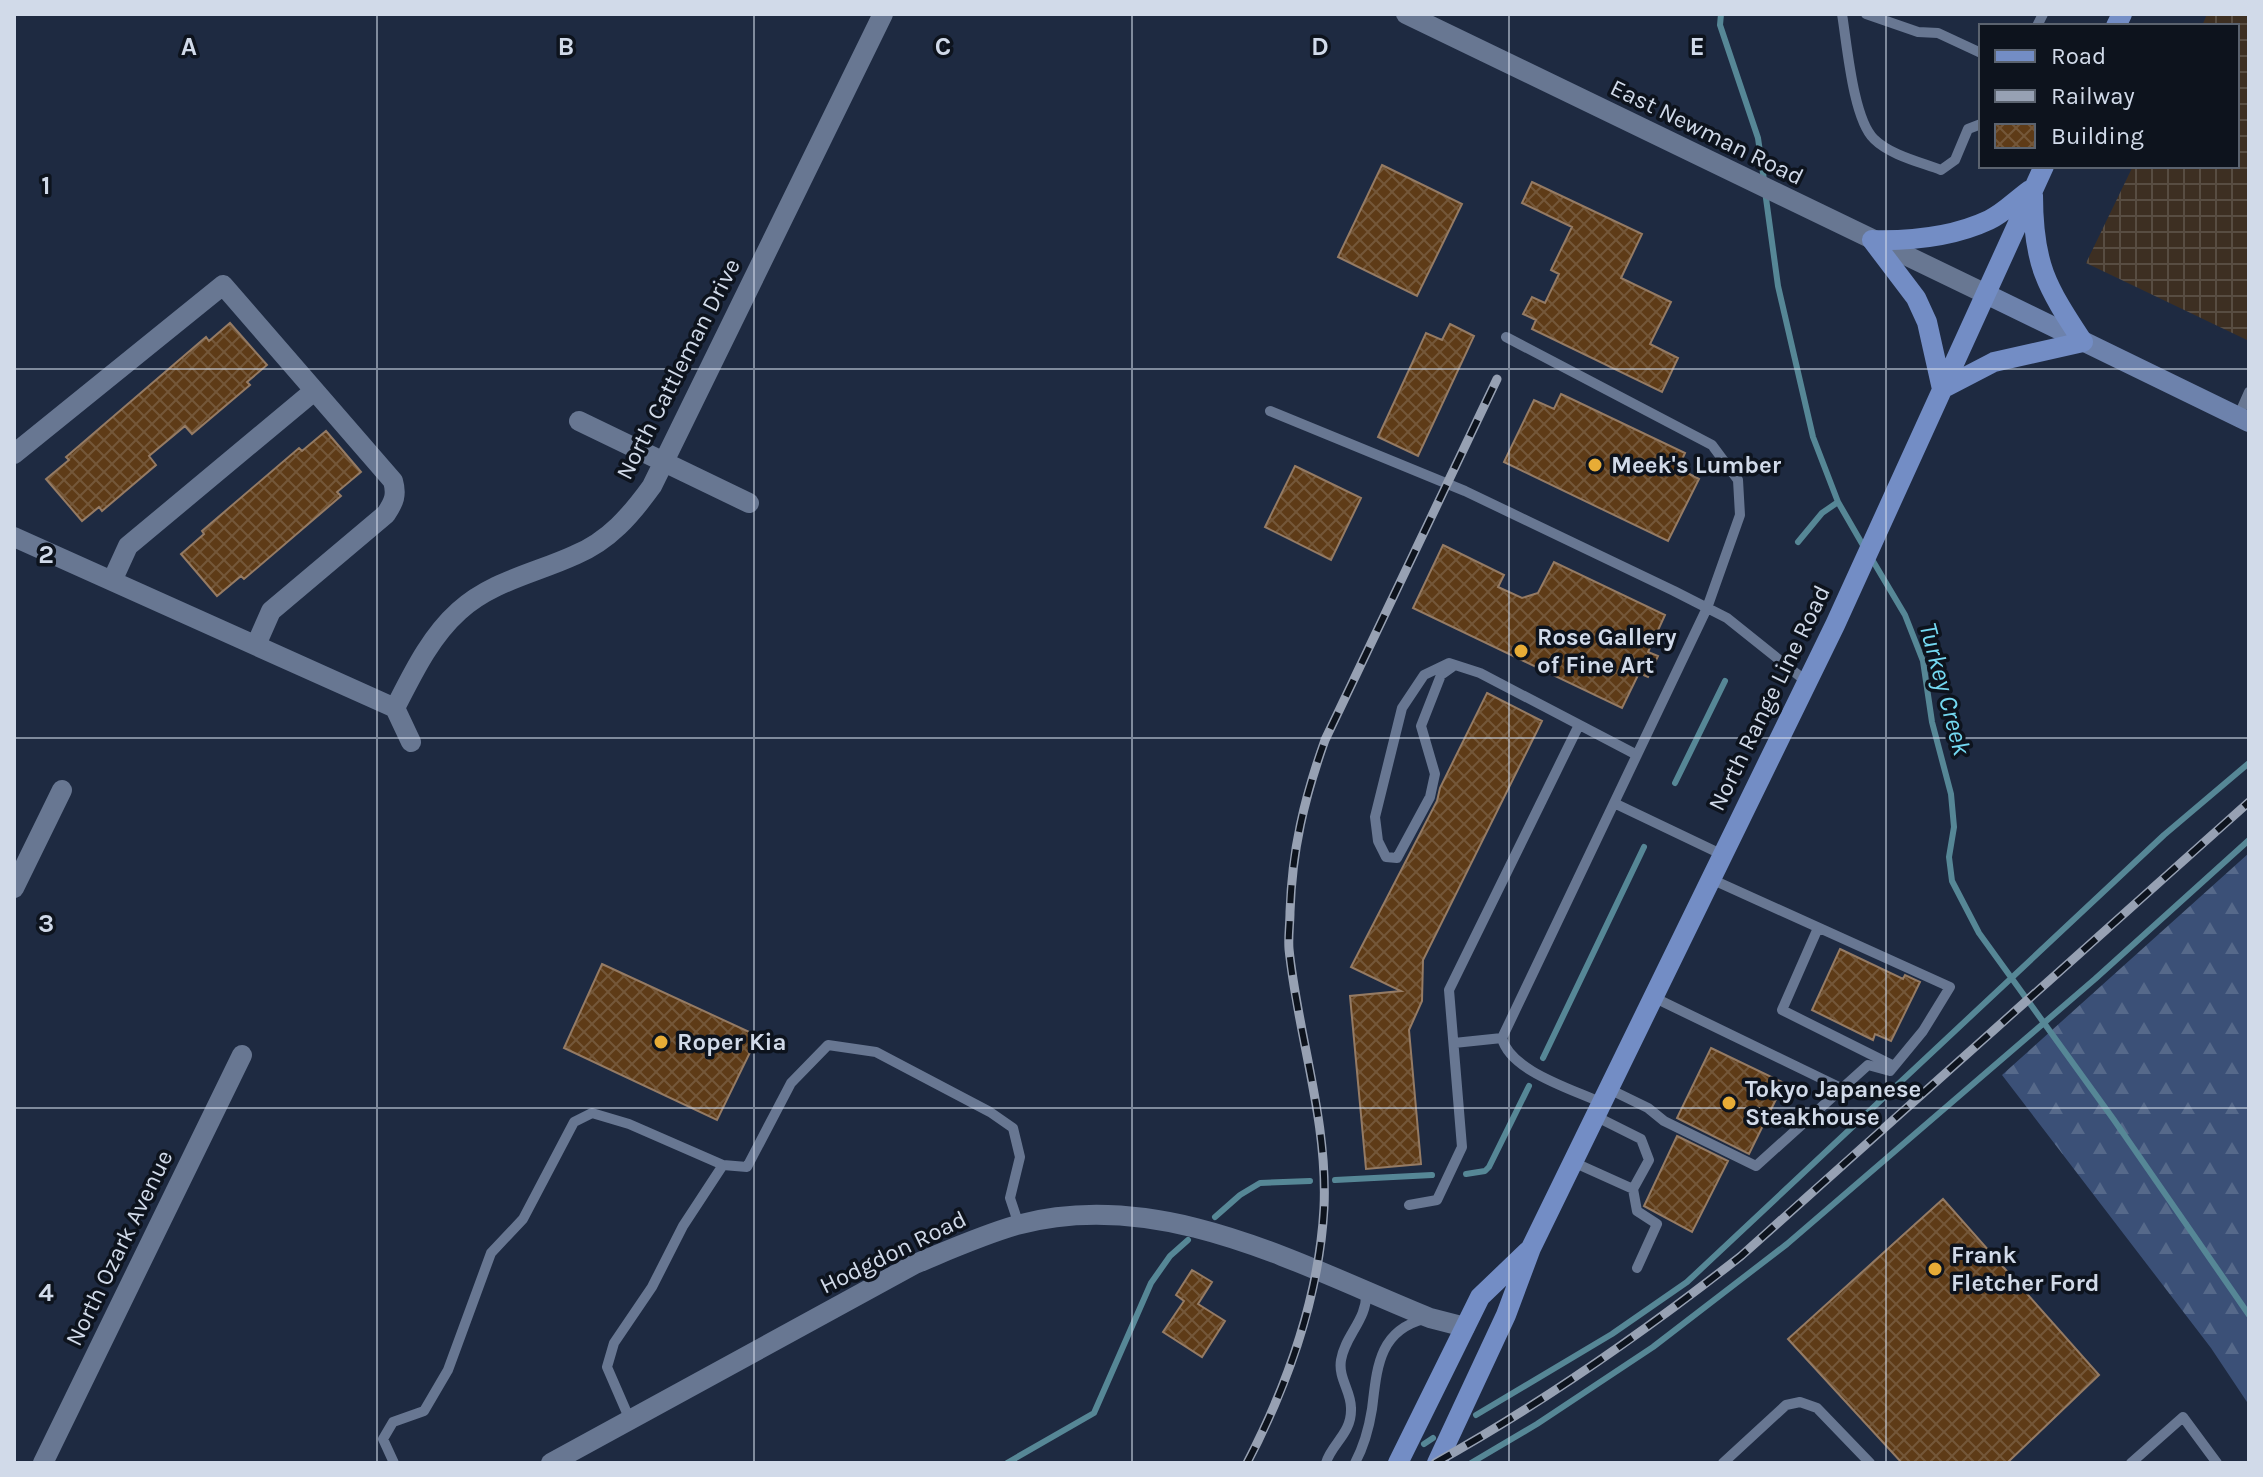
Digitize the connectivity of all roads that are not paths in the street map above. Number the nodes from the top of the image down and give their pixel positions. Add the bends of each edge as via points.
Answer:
1 (883, 14) edge
2 (1406, 14) edge
3 (1842, 14) edge
4 (1866, 14) edge
5 (1979, 52) edge
6 (1979, 125) edge
7 (2043, 168) edge
8 (2033, 187) junction
9 (1872, 240) junction
10 (1986, 294) junction
11 (1506, 337) dead end
12 (2083, 342) junction
13 (1942, 389) junction
14 (314, 391) junction
15 (2249, 392) edge
16 (1270, 411) dead end
17 (2244, 419) edge
18 (579, 421) dead end
19 (14, 454) edge
20 (664, 462) junction
21 (749, 503) dead end
22 (14, 537) edge
23 (112, 581) junction
24 (1707, 608) junction
25 (256, 645) junction
26 (1455, 665) junction
27 (1807, 682) junction
28 (395, 708) junction
29 (1579, 725) junction
30 (411, 742) dead end
31 (1637, 755) junction
32 (62, 790) dead end
33 (1614, 803) junction
34 (1723, 855) junction
35 (1711, 879) junction
36 (14, 888) edge
37 (1818, 928) junction
38 (1653, 997) junction
39 (1502, 1038) junction
40 (1454, 1043) junction
41 (242, 1055) dead end
42 (1894, 1066) junction
43 (1843, 1089) junction
44 (1602, 1103) junction
45 (1573, 1162) junction
46 (723, 1165) junction
47 (1633, 1189) junction
48 (1409, 1205) dead end
49 (1019, 1225) junction
50 (1531, 1248) junction
51 (1637, 1268) dead end
52 (1366, 1292) junction
53 (1430, 1318) junction
54 (1465, 1327) junction
55 (630, 1420) junction
56 (43, 1463) edge
57 (394, 1463) edge
58 (551, 1463) edge
59 (1326, 1463) edge
60 (1355, 1463) edge
61 (1398, 1463) edge
62 (1437, 1463) edge
63 (1723, 1463) edge
64 (1870, 1463) edge
65 (2131, 1463) edge
66 (2217, 1463) edge

1 - 20 street, North Cattleman Drive
2 - 9 street, East Newman Road
3 - 6 lane via 1859,115 1873,138 1941,170 1955,160 1968,129
4 - 5 lane via 1918,32 1938,33
7 - 8 main road, North Range Line Road
8 - 9 main road via 1990,219 1942,236
8 - 10 main road, North Range Line Road
8 - 12 main road via 2033,227 2046,283
9 - 10 street, East Newman Road
9 - 13 main road via 1916,298
10 - 12 main road
10 - 13 main road, North Range Line Road
11 - 24 lane via 1712,445 1738,480 1740,515
12 - 13 main road via 1994,362
12 - 17 main road
13 - 27 main road, North Range Line Road
14 - 19 street via 223,285
14 - 23 street via 128,546
14 - 25 street via 393,481 394,501 386,514 271,611
15 - 17 lane
16 - 24 lane via 1465,491
18 - 20 street
20 - 21 street
20 - 28 street, North Cattleman Drive via 630,516 607,537 577,555 488,590 460,609 438,633
22 - 23 street
23 - 25 street
24 - 27 lane
24 - 31 lane
25 - 28 street
26 - 26 lane via 1424,675 1402,708 1375,817 1386,857 1397,858 1430,797 1435,774 1421,726 1441,675
26 - 29 lane
27 - 34 main road, North Range Line Road
28 - 30 street
29 - 31 lane
29 - 40 lane via 1449,990
31 - 33 lane
32 - 36 street
33 - 34 lane
33 - 39 lane
34 - 35 main road, North Range Line Road
35 - 37 lane
35 - 38 main road, North Range Line Road
37 - 42 lane via 1782,1010
37 - 42 lane via 1950,987
38 - 43 lane
38 - 44 main road, North Range Line Road
39 - 40 lane
39 - 44 lane via 1520,1064
40 - 48 lane via 1462,1147 1437,1200
41 - 56 street, North Ozark Avenue
42 - 43 lane via 1890,1071 1868,1065
43 - 44 lane via 1756,1166 1648,1108
44 - 45 main road, North Range Line Road
44 - 47 lane via 1641,1139 1649,1160
45 - 47 lane
45 - 50 main road, North Range Line Road
46 - 49 lane via 747,1167 791,1083 828,1045 876,1052 1013,1128 1020,1157 1010,1198
46 - 55 lane via 614,1343 607,1367
46 - 57 lane via 592,1113 574,1122 523,1219 491,1253 448,1370 424,1411 393,1422 383,1439
47 - 51 lane via 1637,1211 1657,1224
49 - 52 street, Hodgdon Road via 1097,1216 1170,1221 1248,1243
49 - 55 street, Hodgdon Road via 915,1264
50 - 54 main road, North Range Line Road via 1480,1297
50 - 62 main road, North Range Line Road
52 - 53 street, Hodgdon Road
52 - 59 lane via 1361,1322 1341,1358 1340,1376 1351,1408 1347,1429
53 - 54 street, Hodgdon Road
53 - 60 lane via 1396,1333 1382,1354 1367,1435
54 - 61 main road, North Range Line Road
55 - 58 street, Hodgdon Road
63 - 64 lane via 1786,1405 1800,1402 1817,1408
65 - 66 lane via 2183,1417

